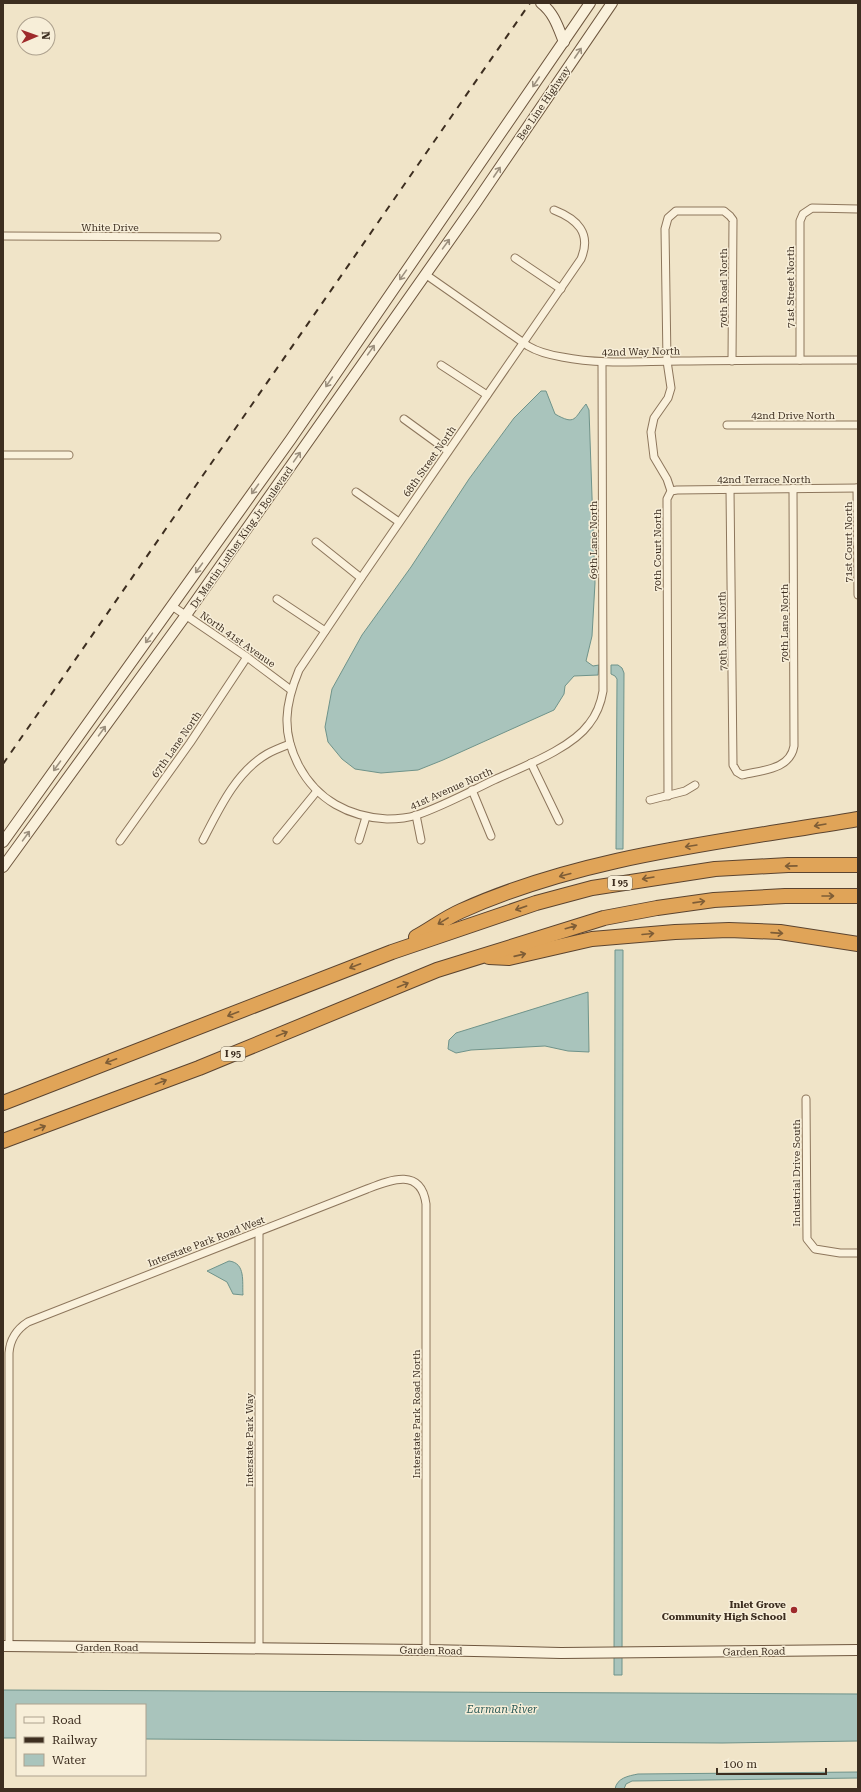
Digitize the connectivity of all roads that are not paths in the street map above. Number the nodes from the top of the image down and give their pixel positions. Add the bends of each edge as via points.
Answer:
1 (541, 3) edge
2 (590, 3) edge
3 (612, 3) edge
4 (564, 42) junction
5 (458, 198) joint
6 (475, 204) joint
7 (858, 209) edge
8 (554, 210) dead end
9 (3, 236) edge
10 (216, 237) dead end
11 (515, 258) dead end
12 (425, 274) junction
13 (561, 289) junction
14 (524, 342) junction
15 (800, 360) junction
16 (858, 360) edge
17 (667, 361) junction
18 (732, 361) junction
19 (602, 363) junction
20 (441, 365) dead end
21 (487, 395) junction
22 (404, 419) dead end
23 (727, 424) dead end
24 (858, 424) edge
25 (448, 451) junction
26 (3, 455) edge
27 (69, 455) dead end
28 (793, 488) junction
29 (858, 488) edge
30 (730, 489) junction
31 (356, 492) dead end
32 (671, 492) junction
33 (399, 522) junction
34 (316, 542) dead end
35 (361, 578) junction
36 (858, 595) edge
37 (277, 599) dead end
38 (172, 606) junction
39 (186, 615) junction
40 (325, 631) junction
41 (247, 658) junction
42 (291, 690) junction
43 (594, 716) joint
44 (290, 744) junction
45 (531, 763) junction
46 (738, 772) joint
47 (695, 785) dead end
48 (472, 790) junction
49 (317, 791) junction
50 (668, 796) junction
51 (650, 800) dead end
52 (416, 815) junction
53 (366, 817) junction
54 (858, 819) edge
55 (559, 821) dead end
56 (491, 836) dead end
57 (204, 840) dead end
58 (277, 840) dead end
59 (359, 840) dead end
60 (421, 840) dead end
61 (120, 841) dead end
62 (3, 842) edge
63 (858, 866) edge
64 (3, 867) edge
65 (858, 896) edge
66 (858, 944) edge
67 (392, 952) junction
68 (481, 956) junction
69 (806, 1099) dead end
70 (3, 1103) edge
71 (3, 1141) edge
72 (414, 1183) joint
73 (259, 1231) junction
74 (858, 1253) edge
75 (6, 1646) edge
76 (259, 1648) junction
77 (426, 1650) junction
78 (858, 1650) edge

1 - 4 main road via 548,8
2 - 4 main road, Bee Line Highway
6 -> 3 main road, Bee Line Highway
4 -> 5 main road, Bee Line Highway
5 -> 38 main road, Dr Martin Luther King Jr Boulevard
12 -> 6 main road, Dr Martin Luther King Jr Boulevard
7 - 15 street, 71st Street North via 812,208 803,214 799,226
8 - 13 street, 68th Street North via 570,217 578,224 585,245 581,259
9 - 10 street, White Drive
11 - 13 street
12 - 14 street, 42nd Way North
39 -> 12 main road, Dr Martin Luther King Jr Boulevard
13 - 14 street, 68th Street North
14 - 19 street, 42nd Way North via 532,348 554,355
14 - 21 street, 68th Street North
15 - 16 street, 42nd Way North
15 - 18 street, 42nd Way North
17 - 18 street, 42nd Way North
17 - 18 street, 70th Road North via 665,229 668,218 676,211 724,211 734,225
17 - 19 street, 42nd Way North
17 - 32 street via 671,388 668,398 654,418 652,448 654,458 667,479
19 - 43 street, 69th Lane North via 604,656 603,691
20 - 21 street
21 - 25 street, 68th Street North
22 - 25 street
23 - 24 street, 42nd Drive North
25 - 33 street, 68th Street North
26 - 27 street
28 - 29 street, 42nd Terrace North
28 - 30 street, 42nd Terrace North
28 - 46 street, 70th Lane North via 794,746 791,756 781,765 742,774
29 - 36 street, 71st Court North
30 - 32 street, 42nd Terrace North
30 - 46 street, 70th Road North via 734,765
31 - 33 street
32 - 50 street, 70th Court North via 667,499
33 - 35 street, 68th Street North
34 - 35 street
35 - 40 street, 68th Street North
37 - 40 street
38 - 39 street, North 41st Avenue
38 -> 62 main road, Dr Martin Luther King Jr Boulevard
39 - 41 street, North 41st Avenue
64 -> 39 main road, Dr Martin Luther King Jr Boulevard
40 - 42 street, 68th Street North via 299,670
41 - 42 street, North 41st Avenue
41 - 61 street, 67th Lane North
42 - 44 street, 41st Avenue North via 286,718
43 - 45 street, 41st Avenue North via 590,724 574,739
44 - 49 street, 41st Avenue North via 302,773
44 - 57 street via 264,756 240,778 215,817
45 - 48 street, 41st Avenue North
45 - 55 street
47 - 50 street
48 - 52 street, 41st Avenue North
48 - 56 street
49 - 53 street, 41st Avenue North via 336,806
49 - 58 street
50 - 51 street
52 - 53 street, 41st Avenue North via 393,819
52 - 60 street
53 - 59 street
54 -> 67 highway via 678,848 608,863 532,884 460,911
63 -> 67 highway, I 95 via 715,869 592,888 536,903
68 -> 65 highway, I 95 via 604,918 657,908 785,896
68 -> 66 highway via 509,958 592,939 729,930 780,932
67 -> 70 highway, I 95
71 -> 68 highway, I 95 via 199,1068 437,970
69 - 74 street, Industrial Drive South via 807,1239 815,1249
72 - 73 street, Interstate Park Road West via 400,1179 390,1180
72 - 77 street, Interstate Park Road North via 421,1190 426,1204
73 - 75 street, Interstate Park Road West via 28,1322 12,1338
73 - 76 street, Interstate Park Way
75 - 76 main road, Garden Road
76 - 77 main road, Garden Road
77 - 78 main road, Garden Road via 608,1653

